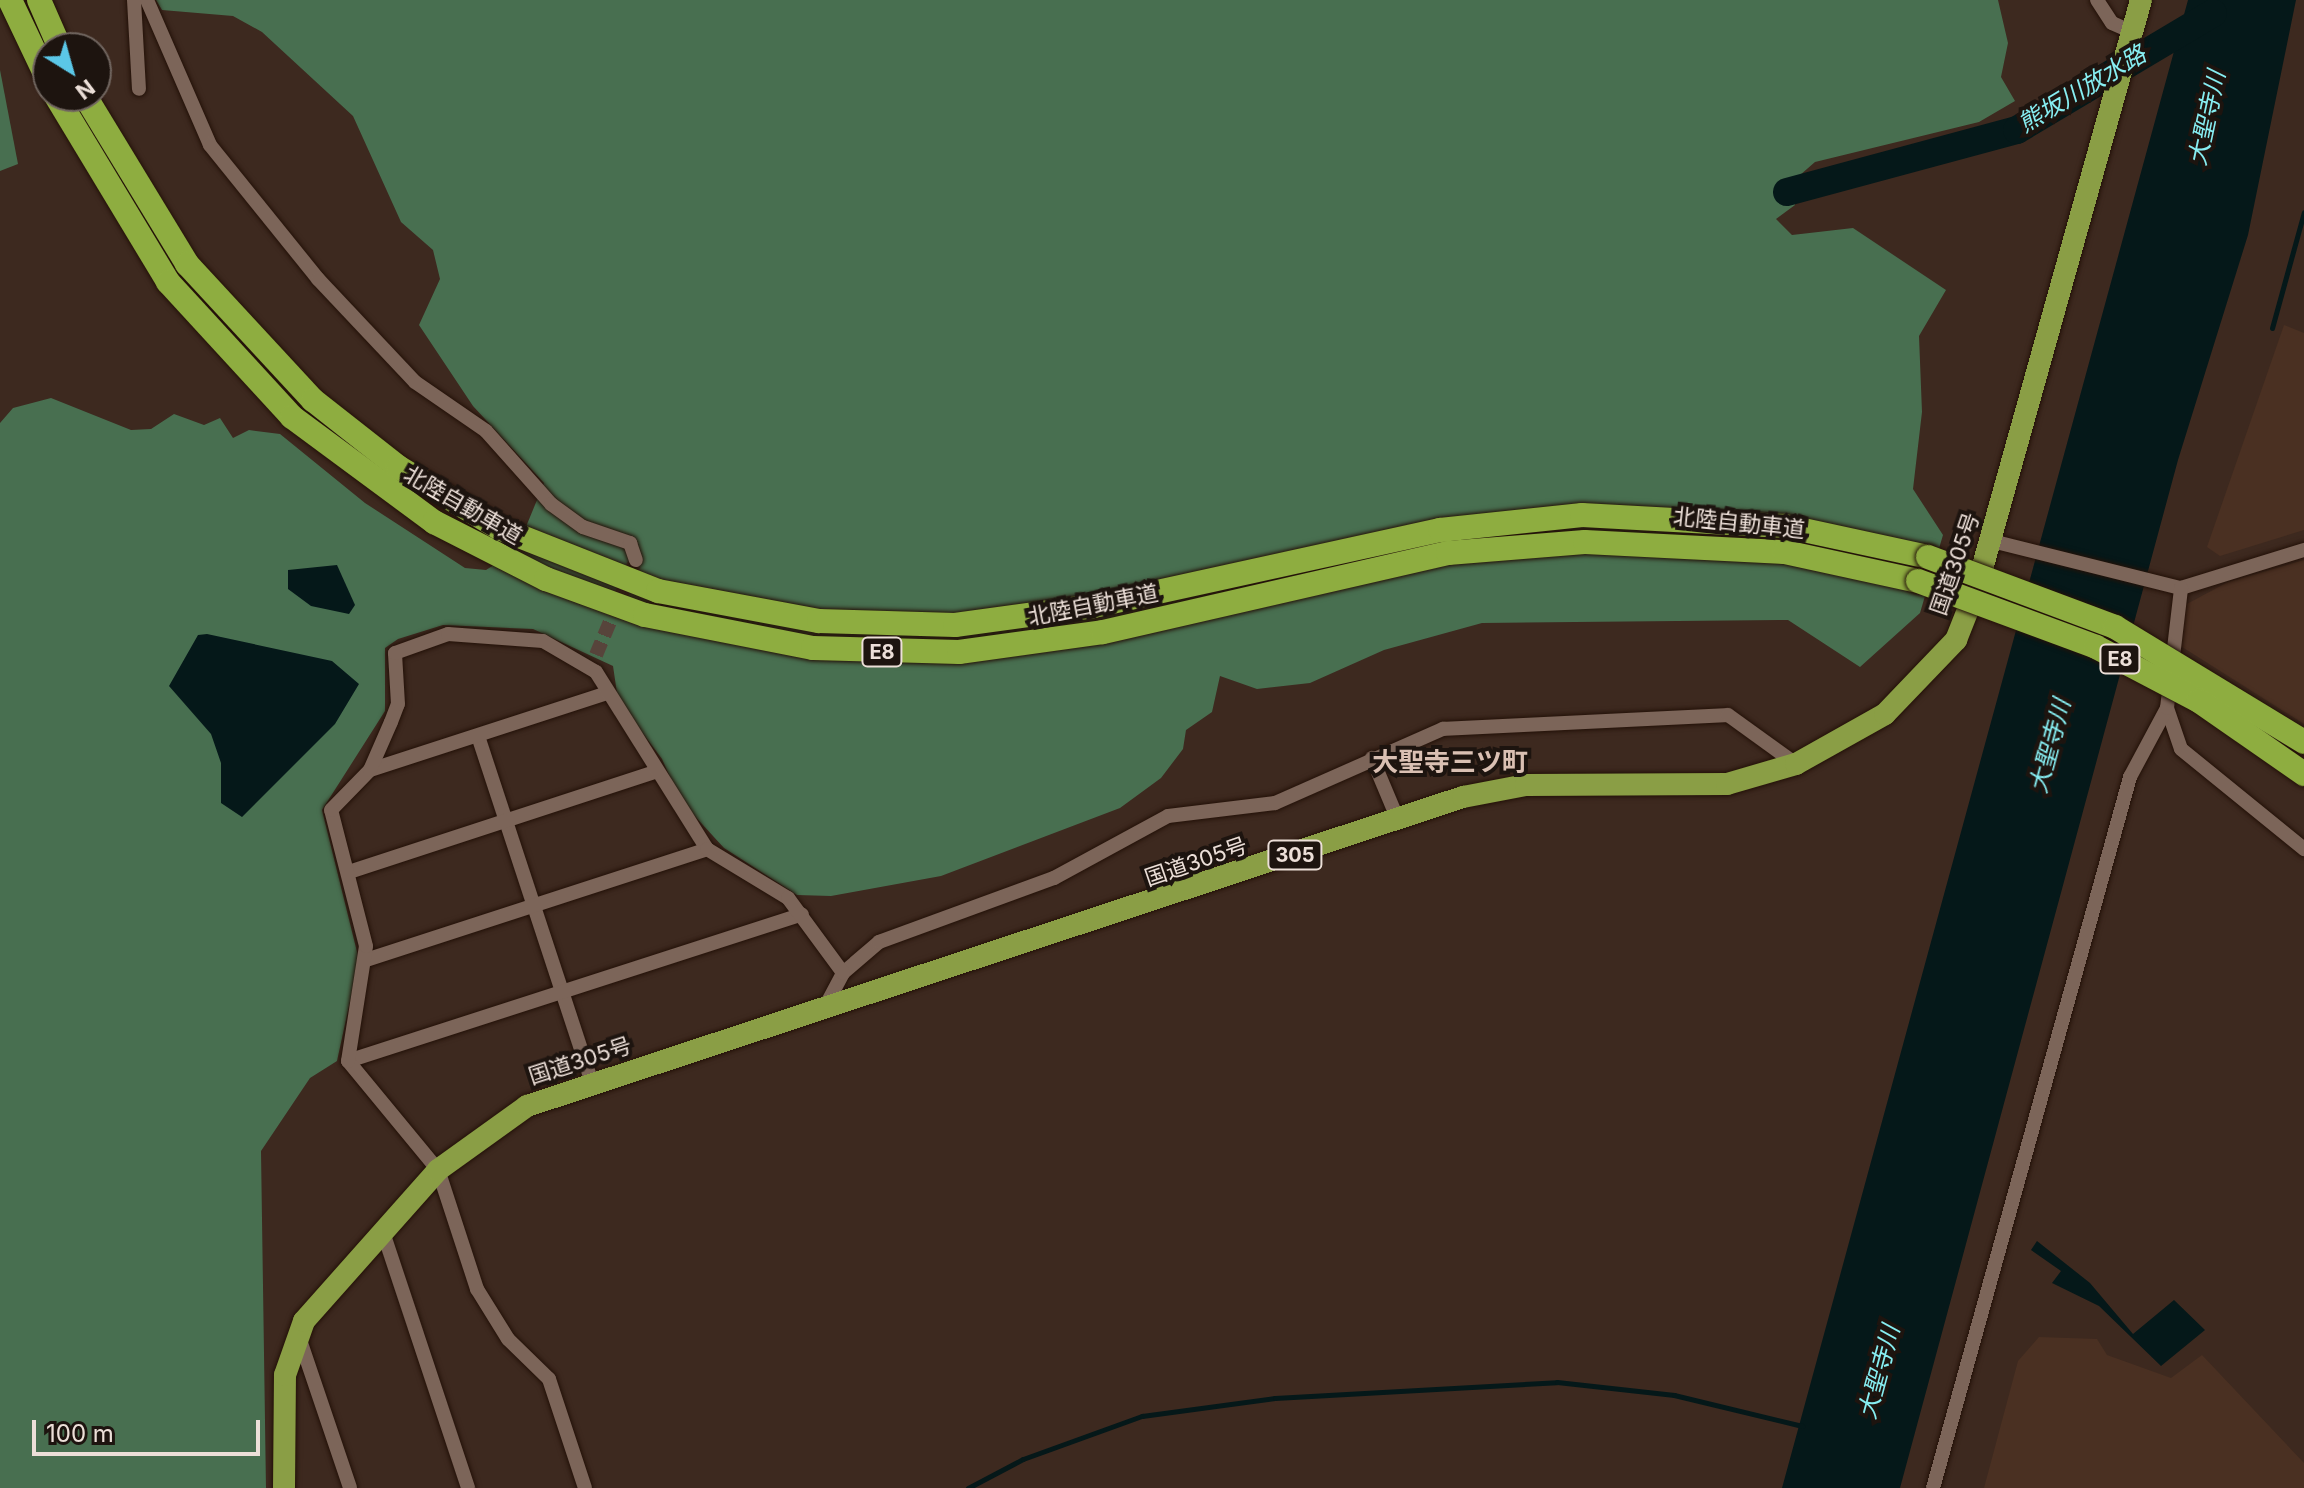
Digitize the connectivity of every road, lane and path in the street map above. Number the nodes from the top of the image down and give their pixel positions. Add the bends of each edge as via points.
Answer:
1 (10, 0) edge
2 (39, 0) edge
3 (134, 0) edge
4 (147, 0) edge
5 (2097, 0) edge
6 (2141, 0) edge
7 (53, 32) edge
8 (2130, 38) junction
9 (32, 46) edge
10 (139, 89) dead end
11 (66, 112) edge
12 (95, 112) edge
13 (2000, 544) junction
14 (2304, 550) edge
15 (636, 560) dead end
16 (2181, 588) junction
17 (607, 693) junction
18 (2167, 708) junction
19 (479, 739) junction
20 (2304, 742) edge
21 (1372, 758) junction
22 (1796, 764) junction
23 (370, 770) junction
24 (655, 772) junction
25 (2304, 774) edge
26 (508, 820) junction
27 (1398, 820) junction
28 (707, 849) junction
29 (2304, 849) edge
30 (349, 872) junction
31 (536, 907) junction
32 (802, 914) junction
33 (366, 960) junction
34 (843, 973) junction
35 (563, 991) junction
36 (825, 1007) junction
37 (348, 1061) junction
38 (592, 1083) junction
39 (438, 1170) junction
40 (382, 1229) junction
41 (298, 1336) junction
42 (284, 1488) edge
43 (350, 1488) edge
44 (468, 1488) edge
45 (585, 1488) edge
46 (1933, 1488) edge

1 - 9 highway
2 - 7 highway
3 - 10 street
4 - 15 street via 210,145 318,279 415,382 486,431 551,504 583,527 630,543
5 - 8 street
6 - 8 highway, 国道305号 / 305
8 - 13 highway, 国道305号 / 305
11 - 25 highway, 北陸自動車道 / E8, bridge via 168,282 250,377 323,444 382,490 487,552 673,622 813,648 959,652 1103,632 1448,553 1585,542 1772,550 1918,581 2096,647 2199,701
12 - 20 highway, 北陸自動車道 / E8, bridge via 187,264 313,400 398,467 485,521 658,591 793,618 955,625 1094,606 1440,530 1582,515 1773,525 1928,557 2115,627 2215,681
13 - 16 street
13 - 22 highway, 国道305号 / 305 via 1956,640 1932,667 1885,714
14 - 16 street
16 - 18 street
17 - 19 street
17 - 23 street via 593,661 543,641 448,634 404,647 394,668 398,704
17 - 24 street
18 - 29 street via 2181,749
18 - 46 street via 2130,777
19 - 23 street
19 - 26 street
21 - 22 street via 1443,729 1688,714 1744,722
21 - 27 street
21 - 34 street via 1275,803 1219,805 1143,826 1054,878 879,942
22 - 27 highway, 国道305号 / 305 via 1697,787 1509,787
23 - 30 street via 331,810
24 - 26 street
24 - 28 street
26 - 30 street
26 - 31 street
27 - 36 highway, 国道305号 / 305
28 - 31 street
28 - 32 street
30 - 33 street
31 - 33 street
31 - 35 street
32 - 34 street
32 - 35 street
33 - 37 street
34 - 36 street
35 - 37 street
35 - 38 street
36 - 38 highway, 国道305号 / 305
37 - 39 street
38 - 39 highway, 国道305号 / 305 via 527,1106
39 - 40 highway, 国道305号 / 305
39 - 45 street via 477,1289 508,1339 549,1379
40 - 41 highway, 国道305号 / 305 via 320,1298
40 - 44 street
41 - 42 highway, 国道305号 / 305 via 282,1404
41 - 43 street

